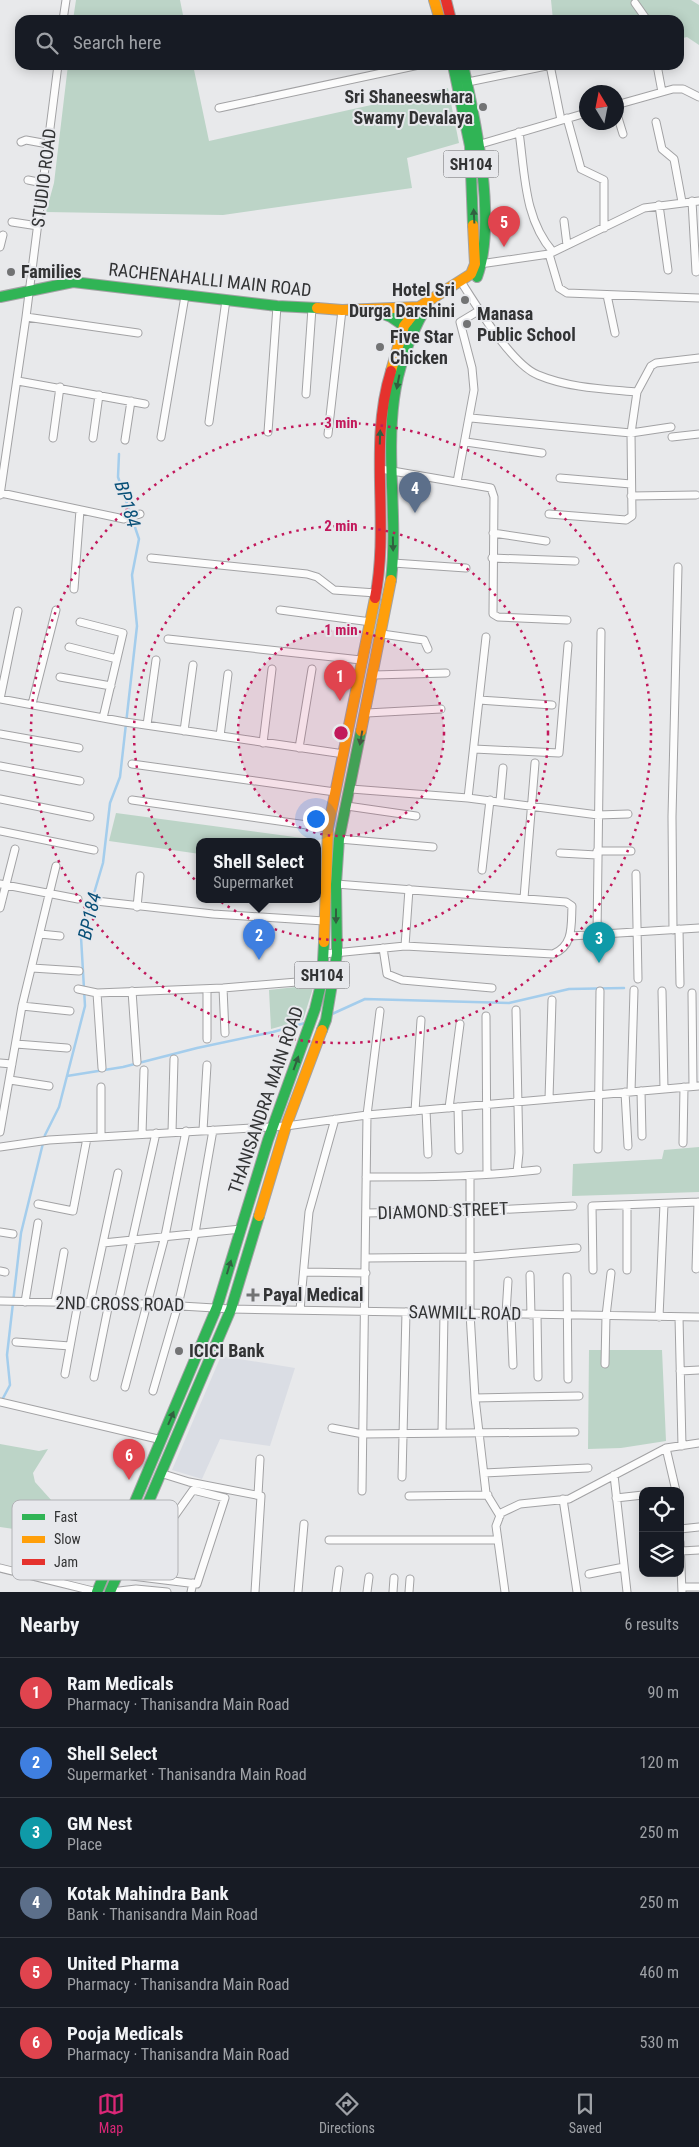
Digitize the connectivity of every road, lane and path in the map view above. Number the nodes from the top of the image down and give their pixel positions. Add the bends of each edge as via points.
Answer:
1 (66, 0) edge
2 (434, 0) edge
3 (446, 0) edge
4 (635, 3) dead end
5 (64, 15) edge
6 (438, 15) edge
7 (450, 15) edge
8 (643, 15) edge
9 (57, 70) edge
10 (396, 70) edge
11 (454, 70) edge
12 (464, 70) edge
13 (526, 70) edge
14 (551, 70) edge
15 (658, 70) edge
16 (468, 82) junction
17 (662, 92) junction
18 (699, 97) edge
19 (624, 103) edge
20 (219, 108) dead end
21 (579, 115) edge
22 (564, 119) junction
23 (656, 122) dead end
24 (622, 130) edge
25 (519, 132) junction
26 (623, 134) dead end
27 (21, 142) dead end
28 (48, 144) junction
29 (475, 145) junction
30 (28, 180) dead end
31 (43, 183) junction
32 (695, 201) edge
33 (682, 202) junction
34 (659, 205) junction
35 (564, 220) dead end
36 (12, 222) dead end
37 (38, 226) junction
38 (604, 228) junction
39 (3, 236) dead end
40 (567, 245) junction
41 (0, 247) edge
42 (551, 253) junction
43 (479, 264) junction
44 (668, 270) dead end
45 (696, 272) dead end
46 (462, 283) junction
47 (28, 291) junction
48 (608, 294) junction
49 (184, 296) junction
50 (0, 297) edge
51 (699, 298) edge
52 (226, 300) junction
53 (277, 306) junction
54 (312, 308) junction
55 (422, 308) junction
56 (369, 309) junction
57 (342, 310) junction
58 (480, 310) junction
59 (26, 317) junction
60 (409, 329) junction
61 (138, 332) dead end
62 (615, 333) dead end
63 (699, 358) edge
64 (18, 380) junction
65 (60, 387) junction
66 (637, 392) junction
67 (306, 394) dead end
68 (99, 395) junction
69 (131, 401) junction
70 (145, 404) dead end
71 (470, 418) junction
72 (209, 422) dead end
73 (671, 427) dead end
74 (268, 432) dead end
75 (631, 433) junction
76 (328, 434) dead end
77 (699, 434) edge
78 (161, 437) dead end
79 (672, 437) dead end
80 (53, 438) dead end
81 (93, 438) dead end
82 (125, 440) dead end
83 (466, 442) junction
84 (542, 454) dead end
85 (380, 469) junction
86 (393, 471) junction
87 (560, 478) dead end
88 (1, 481) edge
89 (457, 482) junction
90 (631, 484) junction
91 (0, 494) edge
92 (631, 496) junction
93 (696, 496) dead end
94 (80, 510) junction
95 (140, 514) dead end
96 (549, 514) dead end
97 (493, 533) junction
98 (546, 540) dead end
99 (151, 558) dead end
100 (492, 558) junction
101 (574, 561) dead end
102 (393, 563) junction
103 (678, 567) dead end
104 (466, 568) dead end
105 (74, 589) dead end
106 (376, 593) junction
107 (56, 610) dead end
108 (280, 610) dead end
109 (18, 611) dead end
110 (567, 620) dead end
111 (80, 622) dead end
112 (371, 622) junction
113 (601, 632) dead end
114 (382, 634) junction
115 (486, 637) dead end
116 (168, 639) dead end
117 (568, 644) dead end
118 (69, 647) dead end
119 (428, 649) dead end
120 (117, 659) junction
121 (156, 660) dead end
122 (361, 660) junction
123 (193, 665) dead end
124 (272, 669) dead end
125 (312, 670) dead end
126 (446, 673) dead end
127 (228, 674) dead end
128 (374, 675) junction
129 (60, 677) dead end
130 (111, 686) junction
131 (0, 699) edge
132 (479, 700) junction
133 (32, 704) junction
134 (552, 705) dead end
135 (441, 709) dead end
136 (367, 713) junction
137 (103, 718) junction
138 (147, 725) junction
139 (184, 731) junction
140 (0, 734) edge
141 (220, 736) junction
142 (263, 743) junction
143 (78, 748) dead end
144 (299, 748) junction
145 (474, 749) junction
146 (344, 754) junction
147 (536, 763) dead end
148 (132, 764) dead end
149 (0, 766) edge
150 (503, 768) dead end
151 (80, 781) dead end
152 (351, 789) junction
153 (335, 792) junction
154 (468, 798) junction
155 (0, 799) edge
156 (132, 800) dead end
157 (490, 800) junction
158 (500, 802) junction
159 (347, 806) junction
160 (531, 807) junction
161 (628, 814) dead end
162 (598, 815) junction
163 (90, 816) dead end
164 (416, 816) dead end
165 (328, 828) junction
166 (0, 831) edge
167 (339, 839) junction
168 (433, 846) dead end
169 (15, 849) dead end
170 (94, 850) dead end
171 (631, 851) dead end
172 (560, 853) dead end
173 (597, 853) junction
174 (56, 866) dead end
175 (482, 870) dead end
176 (636, 874) dead end
177 (140, 876) dead end
178 (3, 884) edge
179 (336, 884) junction
180 (409, 889) junction
181 (50, 894) junction
182 (524, 898) junction
183 (78, 899) dead end
184 (96, 901) dead end
185 (137, 907) junction
186 (0, 908) edge
187 (324, 921) junction
188 (699, 928) edge
189 (676, 929) junction
190 (636, 932) junction
191 (40, 934) junction
192 (598, 934) junction
193 (60, 936) dead end
194 (571, 936) junction
195 (404, 946) junction
196 (383, 948) junction
197 (324, 954) junction
198 (336, 954) junction
199 (32, 968) junction
200 (79, 971) dead end
201 (638, 979) dead end
202 (322, 980) junction
203 (680, 984) dead end
204 (207, 988) junction
205 (223, 988) junction
206 (492, 988) dead end
207 (78, 989) dead end
208 (634, 990) dead end
209 (132, 991) junction
210 (662, 991) dead end
211 (600, 992) dead end
212 (692, 992) dead end
213 (97, 993) junction
214 (552, 1000) dead end
215 (22, 1006) junction
216 (70, 1010) dead end
217 (516, 1010) dead end
218 (380, 1011) dead end
219 (486, 1016) dead end
220 (421, 1020) dead end
221 (460, 1024) dead end
222 (225, 1033) dead end
223 (207, 1039) dead end
224 (16, 1044) junction
225 (67, 1048) dead end
226 (174, 1059) dead end
227 (137, 1062) dead end
228 (0, 1063) edge
229 (12, 1064) junction
230 (207, 1065) dead end
231 (102, 1068) dead end
232 (144, 1070) dead end
233 (10, 1080) junction
234 (49, 1086) dead end
235 (696, 1086) edge
236 (101, 1087) dead end
237 (684, 1087) junction
238 (664, 1089) junction
239 (641, 1091) junction
240 (628, 1092) junction
241 (600, 1094) junction
242 (549, 1099) junction
243 (518, 1102) junction
244 (486, 1105) junction
245 (458, 1107) junction
246 (449, 1108) junction
247 (426, 1110) junction
248 (415, 1111) junction
249 (367, 1115) junction
250 (335, 1119) junction
251 (273, 1126) junction
252 (286, 1126) junction
253 (204, 1130) junction
254 (213, 1130) junction
255 (186, 1131) junction
256 (0, 1132) edge
257 (172, 1132) junction
258 (156, 1133) junction
259 (142, 1134) junction
260 (642, 1136) dead end
261 (101, 1137) junction
262 (86, 1138) junction
263 (683, 1143) dead end
264 (628, 1146) dead end
265 (0, 1147) edge
266 (598, 1149) dead end
267 (459, 1150) dead end
268 (428, 1154) dead end
269 (537, 1170) dead end
270 (517, 1172) junction
271 (118, 1173) dead end
272 (488, 1174) junction
273 (366, 1176) junction
274 (470, 1177) junction
275 (699, 1202) edge
276 (38, 1204) dead end
277 (664, 1204) junction
278 (627, 1205) junction
279 (573, 1206) dead end
280 (471, 1211) junction
281 (366, 1213) junction
282 (38, 1223) dead end
283 (241, 1229) junction
284 (0, 1232) edge
285 (195, 1233) junction
286 (13, 1234) dead end
287 (165, 1236) junction
288 (132, 1240) junction
289 (103, 1243) junction
290 (577, 1248) dead end
291 (64, 1252) dead end
292 (470, 1257) junction
293 (366, 1258) junction
294 (696, 1269) dead end
295 (593, 1270) dead end
296 (627, 1270) dead end
297 (304, 1272) junction
298 (366, 1273) junction
299 (610, 1273) dead end
300 (530, 1275) dead end
301 (567, 1277) dead end
302 (508, 1281) dead end
303 (0, 1301) edge
304 (21, 1302) junction
305 (55, 1302) junction
306 (78, 1303) junction
307 (90, 1303) junction
308 (109, 1303) junction
309 (118, 1303) junction
310 (148, 1304) junction
311 (178, 1305) junction
312 (217, 1307) junction
313 (232, 1308) junction
314 (300, 1310) junction
315 (366, 1311) junction
316 (406, 1312) junction
317 (444, 1313) junction
318 (470, 1313) junction
319 (508, 1314) junction
320 (534, 1315) junction
321 (566, 1315) junction
322 (606, 1316) junction
323 (659, 1317) junction
324 (678, 1317) junction
325 (699, 1317) edge
326 (16, 1342) dead end
327 (70, 1346) junction
328 (605, 1364) dead end
329 (513, 1365) dead end
330 (699, 1370) edge
331 (680, 1371) junction
332 (65, 1374) dead end
333 (94, 1376) dead end
334 (538, 1377) dead end
335 (568, 1379) dead end
336 (125, 1387) dead end
337 (153, 1391) dead end
338 (579, 1396) dead end
339 (475, 1398) junction
340 (0, 1402) edge
341 (332, 1428) dead end
342 (442, 1432) junction
343 (479, 1432) junction
344 (575, 1432) dead end
345 (403, 1433) junction
346 (363, 1434) junction
347 (162, 1440) junction
348 (699, 1443) edge
349 (682, 1446) junction
350 (666, 1448) junction
351 (260, 1459) dead end
352 (588, 1468) dead end
353 (160, 1473) junction
354 (484, 1473) junction
355 (614, 1475) junction
356 (402, 1477) dead end
357 (675, 1487) edge
358 (362, 1491) dead end
359 (258, 1495) junction
360 (639, 1495) edge
361 (409, 1496) dead end
362 (488, 1496) junction
363 (616, 1498) junction
364 (563, 1499) junction
365 (136, 1500) edge
366 (149, 1500) edge
367 (178, 1511) edge
368 (500, 1516) junction
369 (304, 1524) dead end
370 (699, 1527) edge
371 (684, 1529) edge
372 (329, 1540) dead end
373 (498, 1540) junction
374 (699, 1550) edge
375 (684, 1551) edge
376 (624, 1567) junction
377 (339, 1570) dead end
378 (589, 1574) dead end
379 (369, 1578) dead end
380 (394, 1578) dead end
381 (410, 1579) dead end
382 (48, 1580) edge
383 (102, 1580) edge
384 (116, 1580) edge
385 (139, 1580) edge
386 (154, 1580) edge
387 (167, 1582) junction
388 (193, 1583) junction
389 (699, 1587) edge
390 (136, 1589) junction
391 (682, 1589) edge
392 (97, 1592) edge
393 (111, 1592) edge
394 (165, 1592) edge
395 (191, 1592) edge
396 (255, 1592) edge
397 (298, 1592) edge
398 (336, 1592) edge
399 (367, 1592) edge
400 (393, 1592) edge
401 (409, 1592) edge
402 (505, 1592) edge
403 (577, 1592) edge
404 (627, 1592) edge

1 - 5 street
2 - 6 main road
3 - 7 main road
4 - 8 street
9 - 28 street, STUDIO ROAD
10 - 20 street
11 - 29 main road, SH104
12 - 16 main road, SH104
13 - 16 street
14 - 22 street
15 - 17 street
16 - 29 main road, SH104
17 - 18 street via 683,89
17 - 19 street
21 - 22 street
22 - 25 street
22 - 38 street via 581,169 604,180
23 - 33 street via 662,149 674,158
24 - 26 street
25 - 29 street
25 - 42 street via 530,213
27 - 28 street
28 - 31 street, STUDIO ROAD
29 - 43 main road, SH104
30 - 31 street
31 - 37 street, STUDIO ROAD
32 - 33 street
32 - 45 street
33 - 34 street
34 - 38 street via 644,208
34 - 44 street
35 - 40 street
36 - 37 street
37 - 47 street, STUDIO ROAD
38 - 40 street
39 - 41 street
40 - 42 street
42 - 43 street
42 - 48 street via 563,292
43 - 46 main road via 477,277
46 - 55 main road
46 - 58 street
47 - 49 main road, RACHENAHALLI MAIN ROAD via 73,282
47 - 50 main road, RACHENAHALLI MAIN ROAD
47 - 59 street, STUDIO ROAD
48 - 51 street
48 - 62 street
49 - 52 main road, RACHENAHALLI MAIN ROAD
49 - 78 street
52 - 53 main road, RACHENAHALLI MAIN ROAD
52 - 72 street
53 - 54 main road, RACHENAHALLI MAIN ROAD
53 - 74 street
54 - 57 main road, RACHENAHALLI MAIN ROAD
54 - 67 street
55 - 56 main road, RACHENAHALLI MAIN ROAD
55 - 60 main road, THANISANDRA MAIN ROAD / SH104
56 - 57 main road, RACHENAHALLI MAIN ROAD
56 - 60 main road via 391,317
57 - 76 street
58 - 66 street via 512,355 536,375 572,386
58 - 71 street via 460,322 472,368 474,390
59 - 61 street
59 - 64 street, STUDIO ROAD
85 -> 60 main road, THANISANDRA MAIN ROAD / SH104 via 382,413 388,379
60 -> 86 main road, THANISANDRA MAIN ROAD / SH104 via 394,398
63 - 66 street via 656,363 651,366
64 - 65 street
64 - 88 street, STUDIO ROAD
65 - 68 street
65 - 80 street
66 - 75 street
68 - 69 street
68 - 81 street
69 - 70 street
69 - 82 street
71 - 75 street
71 - 83 street
73 - 75 street
75 - 90 street
77 - 79 street
83 - 84 street
83 - 89 street
85 - 86 street
85 - 106 main road, THANISANDRA MAIN ROAD / SH104 via 381,540
86 - 89 street
86 -> 102 main road, THANISANDRA MAIN ROAD / SH104
87 - 90 street
88 - 91 street, STUDIO ROAD
89 - 97 street via 491,488 494,497
90 - 92 street
91 - 94 street
92 - 93 street
92 - 96 street via 632,516 626,520
94 - 95 street via 124,519
94 - 105 street
97 - 98 street
97 - 100 street
99 - 106 street via 307,574 317,577 334,590
100 - 101 street
100 - 110 street via 493,614 498,617
102 - 104 street
102 - 114 main road, THANISANDRA MAIN ROAD / SH104
103 - 189 street via 672,817
106 - 112 main road, THANISANDRA MAIN ROAD / SH104
107 - 133 street
108 - 112 street
109 - 131 street
111 - 120 street via 123,632
112 - 122 main road, THANISANDRA MAIN ROAD / SH104
113 - 162 street
114 - 119 street via 424,640
114 - 128 main road, THANISANDRA MAIN ROAD / SH104
115 - 132 street
116 - 122 street
117 - 145 street via 559,753
118 - 120 street
120 - 130 street
121 - 138 street
122 - 146 main road, THANISANDRA MAIN ROAD / SH104
123 - 139 street
124 - 142 street
125 - 144 street
126 - 128 street
127 - 141 street
128 - 136 main road, THANISANDRA MAIN ROAD / SH104
129 - 130 street
130 - 137 street
131 - 133 street
132 - 134 street
132 - 145 street
133 - 137 street
135 - 136 street
136 -> 152 main road, THANISANDRA MAIN ROAD / SH104
137 - 138 street
138 - 139 street
139 - 141 street
140 - 143 street
141 - 142 street
142 - 144 street
144 - 146 street
145 - 154 street
146 - 153 main road, THANISANDRA MAIN ROAD / SH104
147 - 160 street
148 - 153 street
149 - 151 street
150 - 158 street
152 - 154 street
152 - 159 main road, THANISANDRA MAIN ROAD / SH104
153 - 165 main road, THANISANDRA MAIN ROAD / SH104
154 - 157 street
155 - 163 street
156 - 165 street
157 - 158 street
157 - 175 street
158 - 160 street
159 - 164 street
159 - 167 main road, THANISANDRA MAIN ROAD / SH104
160 - 162 street
160 - 182 street
161 - 162 street
162 - 173 street
165 - 187 main road, THANISANDRA MAIN ROAD / SH104
166 - 170 street
167 - 168 street
167 - 179 main road, THANISANDRA MAIN ROAD / SH104
169 - 178 street
171 - 173 street
172 - 173 street
173 - 192 street
174 - 181 street
176 - 190 street
177 - 185 street
178 - 181 street
178 - 186 street
179 - 180 street
179 -> 198 main road, THANISANDRA MAIN ROAD / SH104
180 - 182 street
180 - 195 street
181 - 183 street
181 - 191 street
182 - 194 street via 570,903
184 - 185 street
185 - 187 street
187 - 197 main road, THANISANDRA MAIN ROAD / SH104
188 - 189 street
189 - 190 street
189 - 203 street
190 - 192 street
190 - 201 street
191 - 193 street
191 - 199 street
192 - 194 street
194 - 195 street via 561,952 553,954
195 - 196 street
196 - 198 street
196 - 206 street via 388,974 402,980
197 - 198 street
197 - 202 main road, THANISANDRA MAIN ROAD / SH104
198 - 252 main road, THANISANDRA MAIN ROAD / SH104 via 326,1020
199 - 200 street
199 - 215 street
202 - 205 street
251 -> 202 main road, THANISANDRA MAIN ROAD / SH104 via 309,1027
204 - 205 street
204 - 209 street
204 - 223 street
205 - 222 street
207 - 213 street
208 - 240 street
209 - 213 street
209 - 227 street
210 - 238 street
211 - 241 street
212 - 235 street
213 - 231 street
214 - 242 street
215 - 216 street
215 - 224 street
217 - 243 street
218 - 249 street, DIAMOND STREET
219 - 244 street
220 - 248 street
221 - 246 street
224 - 225 street
224 - 229 street
226 - 257 street
228 - 229 street
229 - 233 street
230 - 253 street
232 - 259 street
233 - 234 street
233 - 256 street
235 - 237 street
236 - 261 street
237 - 238 street
237 - 263 street
238 - 239 street
239 - 240 street
239 - 260 street
240 - 241 street
240 - 264 street
241 - 242 street
241 - 266 street
242 - 243 street
243 - 244 street
243 - 270 street
244 - 245 street
244 - 272 street
245 - 246 street
245 - 267 street
246 - 247 street
247 - 248 street
247 - 268 street
248 - 249 street
249 - 250 street
249 - 273 street, DIAMOND STREET
250 - 252 street
250 - 297 street via 309,1212
251 - 252 street
251 - 254 street
251 - 283 main road, THANISANDRA MAIN ROAD / SH104
252 - 313 main road, THANISANDRA MAIN ROAD / SH104
253 - 254 street
253 - 255 street
254 - 285 street
255 - 257 street
255 - 287 street
257 - 258 street
258 - 259 street
258 - 288 street
259 - 261 street
261 - 262 street
262 - 265 street
262 - 276 street via 73,1211
269 - 270 street
270 - 272 street
271 - 289 street
272 - 274 street
273 - 274 street
273 - 281 street, DIAMOND STREET
274 - 280 street
275 - 277 street
275 - 294 street
277 - 278 street
277 - 323 street
278 - 295 street via 592,1206
278 - 296 street
279 - 280 street, DIAMOND STREET
280 - 281 street, DIAMOND STREET
280 - 292 street
281 - 293 street
282 - 304 street
283 - 285 street
312 -> 283 main road, THANISANDRA MAIN ROAD / SH104
284 - 286 street
285 - 287 street
285 - 311 street
287 - 288 street
287 - 310 street
288 - 289 street
288 - 309 street
289 - 307 street
290 - 292 street
291 - 305 street
292 - 293 street
292 - 318 street
293 - 298 street
297 - 298 street
297 - 314 street
298 - 315 street
299 - 322 street
300 - 320 street
301 - 321 street
302 - 319 street
303 - 304 street, 2ND CROSS ROAD
304 - 305 street, 2ND CROSS ROAD
305 - 306 street, 2ND CROSS ROAD
306 - 307 street, 2ND CROSS ROAD
306 - 327 street
307 - 308 street, 2ND CROSS ROAD
308 - 309 street, 2ND CROSS ROAD
308 - 333 street
309 - 310 street, 2ND CROSS ROAD
310 - 311 street, 2ND CROSS ROAD
310 - 336 street
311 - 312 street, 2ND CROSS ROAD
311 - 337 street
312 - 313 street, 2ND CROSS ROAD
347 -> 312 main road, THANISANDRA MAIN ROAD / SH104
313 - 314 street, SAWMILL ROAD
313 - 353 main road, THANISANDRA MAIN ROAD / SH104
314 - 315 street, SAWMILL ROAD
315 - 316 street, SAWMILL ROAD
315 - 346 street
316 - 317 street, SAWMILL ROAD
316 - 345 street
317 - 318 street, SAWMILL ROAD
317 - 342 street
318 - 319 street, SAWMILL ROAD
318 - 339 street
319 - 320 street, SAWMILL ROAD
319 - 329 street
320 - 321 street, SAWMILL ROAD
320 - 334 street
321 - 322 street, SAWMILL ROAD
321 - 335 street
322 - 323 street, SAWMILL ROAD
322 - 328 street
323 - 324 street, SAWMILL ROAD
324 - 325 street, SAWMILL ROAD
324 - 331 street
326 - 327 street
327 - 332 street
330 - 331 street
331 - 349 street
338 - 339 street
339 - 343 street
340 - 347 street
341 - 346 street
342 - 343 street
342 - 345 street
343 - 344 street
343 - 354 street
345 - 346 street
345 - 356 street
346 - 358 street
347 - 365 main road, THANISANDRA MAIN ROAD / SH104
348 - 349 street
349 - 350 street
350 - 355 street
350 - 357 street
351 - 359 street
352 - 354 street
353 - 359 street
353 - 366 main road, THANISANDRA MAIN ROAD / SH104
354 - 362 street
355 - 363 street
355 - 364 street
359 - 396 street via 262,1499
360 - 363 street
361 - 362 street
362 - 368 street
363 - 376 street
364 - 368 street via 520,1504
364 - 403 street
367 - 388 street via 193,1490 225,1498 197,1584
368 - 373 street via 496,1526
369 - 397 street
370 - 371 street
372 - 373 street
373 - 402 street
374 - 375 street
376 - 378 street
376 - 404 street
377 - 398 street
379 - 399 street
380 - 400 street
381 - 401 street
382 - 392 street
383 - 392 main road, THANISANDRA MAIN ROAD / SH104
384 - 393 main road, THANISANDRA MAIN ROAD / SH104
385 - 390 street
386 - 387 street
387 - 388 street
387 - 394 street
388 - 395 street
389 - 391 street
390 - 393 street
390 - 394 street

